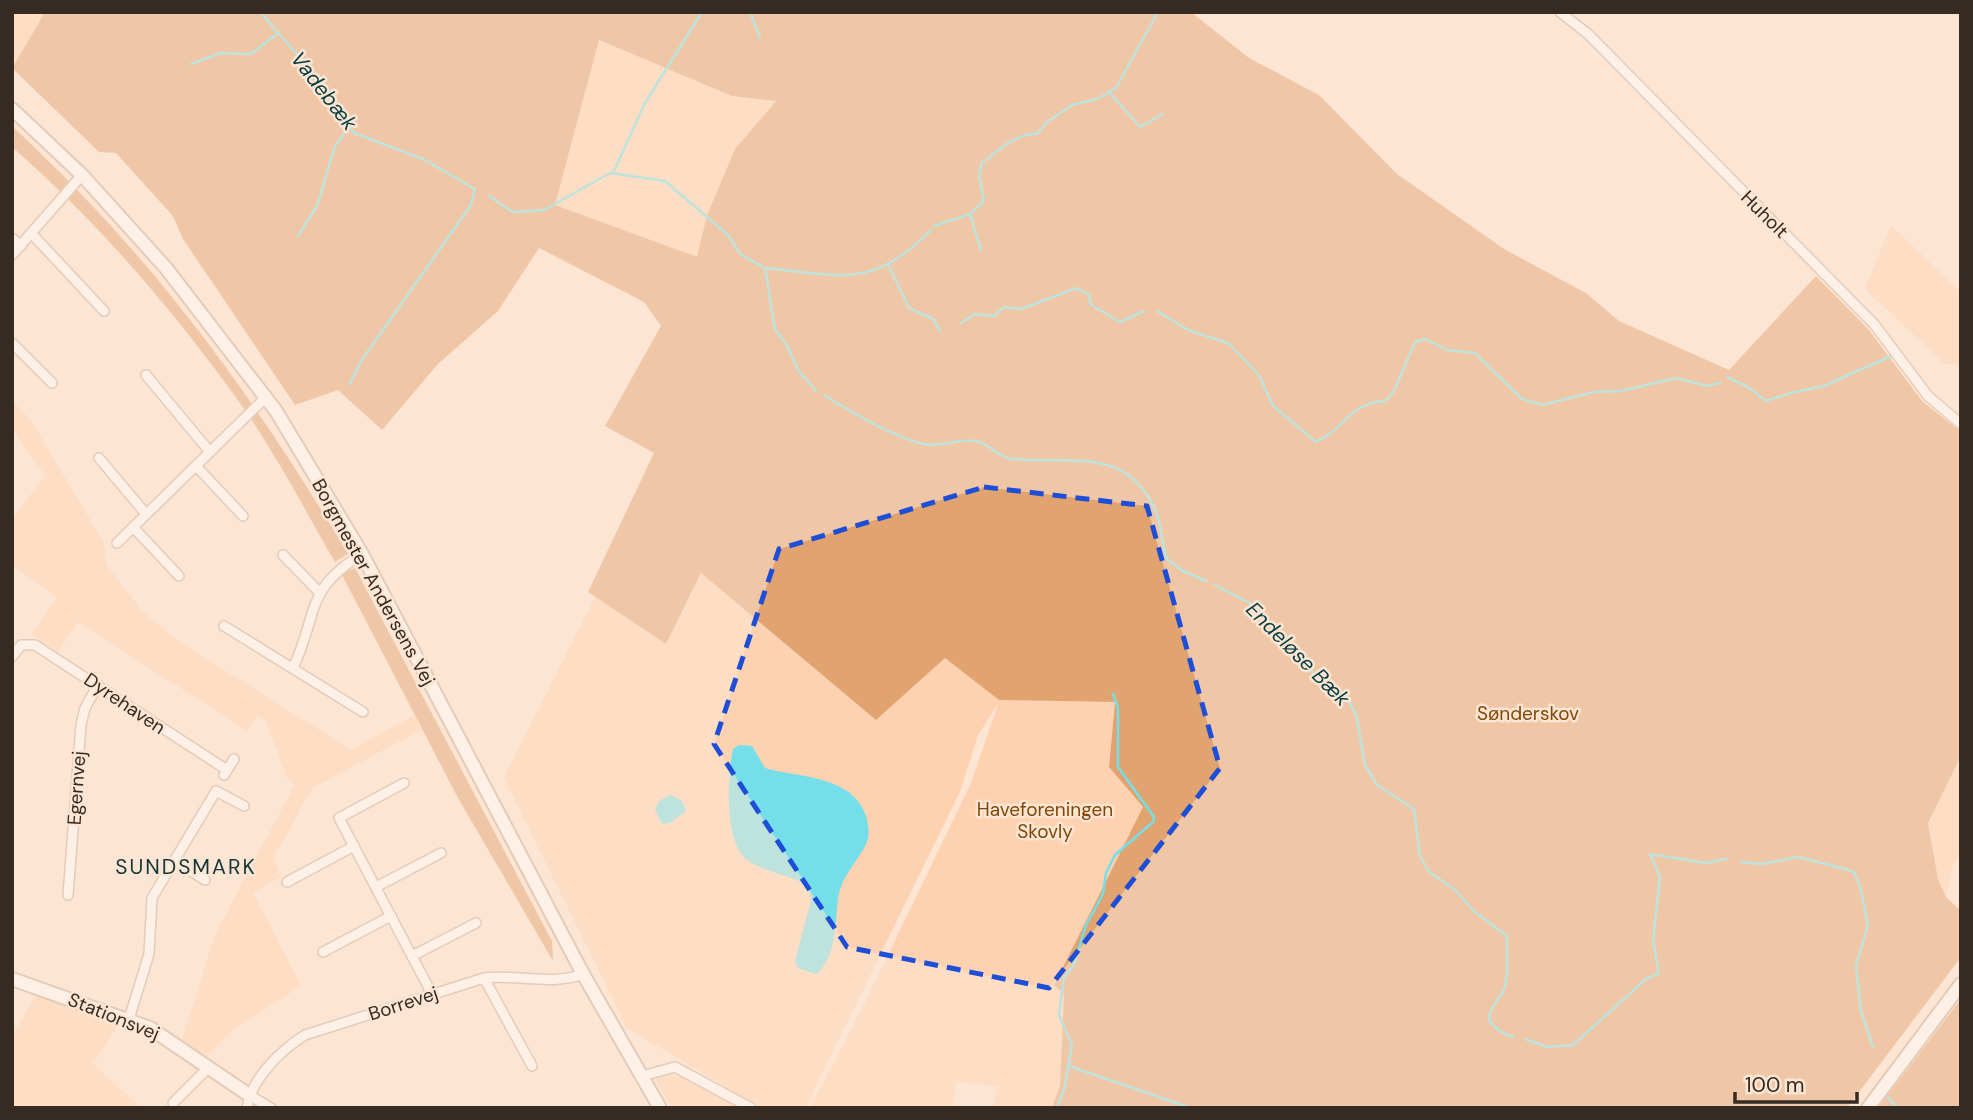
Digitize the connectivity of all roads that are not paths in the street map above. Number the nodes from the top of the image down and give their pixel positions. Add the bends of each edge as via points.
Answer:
1 (1560, 12) edge
2 (12, 110) edge
3 (82, 174) junction
4 (31, 233) junction
5 (12, 238) edge
6 (20, 246) junction
7 (12, 255) edge
8 (104, 311) dead end
9 (12, 343) edge
10 (146, 375) dead end
11 (52, 383) dead end
12 (266, 397) junction
13 (1961, 424) edge
14 (210, 452) junction
15 (100, 458) dead end
16 (196, 466) junction
17 (146, 514) junction
18 (243, 516) dead end
19 (133, 527) junction
20 (117, 543) dead end
21 (362, 554) junction
22 (283, 555) dead end
23 (179, 576) dead end
24 (319, 592) junction
25 (224, 626) dead end
26 (12, 657) edge
27 (293, 668) junction
28 (98, 685) junction
29 (363, 712) dead end
30 (234, 759) dead end
31 (404, 783) dead end
32 (244, 806) dead end
33 (354, 846) junction
34 (441, 853) dead end
35 (174, 860) junction
36 (205, 880) dead end
37 (287, 883) dead end
38 (376, 887) junction
39 (68, 895) dead end
40 (391, 916) junction
41 (476, 923) dead end
42 (323, 952) dead end
43 (412, 956) junction
44 (583, 974) junction
45 (484, 978) junction
46 (12, 979) edge
47 (1961, 984) edge
48 (432, 994) junction
49 (130, 1019) junction
50 (532, 1066) dead end
51 (209, 1067) junction
52 (642, 1076) junction
53 (248, 1102) edge
54 (173, 1103) dead end
55 (271, 1108) edge
56 (660, 1108) edge
57 (751, 1108) edge
58 (1868, 1108) edge

1 - 13 street, Huholt via 1588,34 1874,324 1928,396
2 - 3 street, Borgmester Andersens Vej
3 - 4 street
3 - 12 street, Borgmester Andersens Vej via 166,268
4 - 6 street
4 - 8 street
5 - 6 street
6 - 7 street
9 - 11 street
10 - 14 street
12 - 14 street
12 - 21 street, Borgmester Andersens Vej
14 - 16 street
15 - 17 street
16 - 17 street
16 - 18 street
17 - 19 street
19 - 20 street
19 - 23 street
21 - 24 street via 331,575
21 - 44 street, Borgmester Andersens Vej
22 - 24 street
24 - 27 street
25 - 27 street
26 - 28 street, Dyrehaven via 21,645 35,645
27 - 29 street
28 - 30 street, Dyrehaven via 226,772
28 - 39 street, Egernvej via 81,725
31 - 33 street via 339,818
32 - 35 street via 216,791
33 - 37 street
33 - 38 street
34 - 38 street
35 - 36 street
35 - 49 street via 152,898 149,954
38 - 40 street
40 - 42 street
40 - 43 street
41 - 43 street
43 - 48 street
44 - 45 street, Borrevej via 566,981 507,975
44 - 52 street, Borgmester Andersens Vej
45 - 48 street, Borrevej
45 - 50 street
46 - 49 street, Stationsvej
47 - 58 street
48 - 53 street, Borrevej via 304,1035 259,1079
49 - 51 street, Stationsvej
51 - 53 street, Stationsvej
51 - 54 street
52 - 56 street, Borgmester Andersens Vej
52 - 57 street via 676,1067
53 - 55 street

